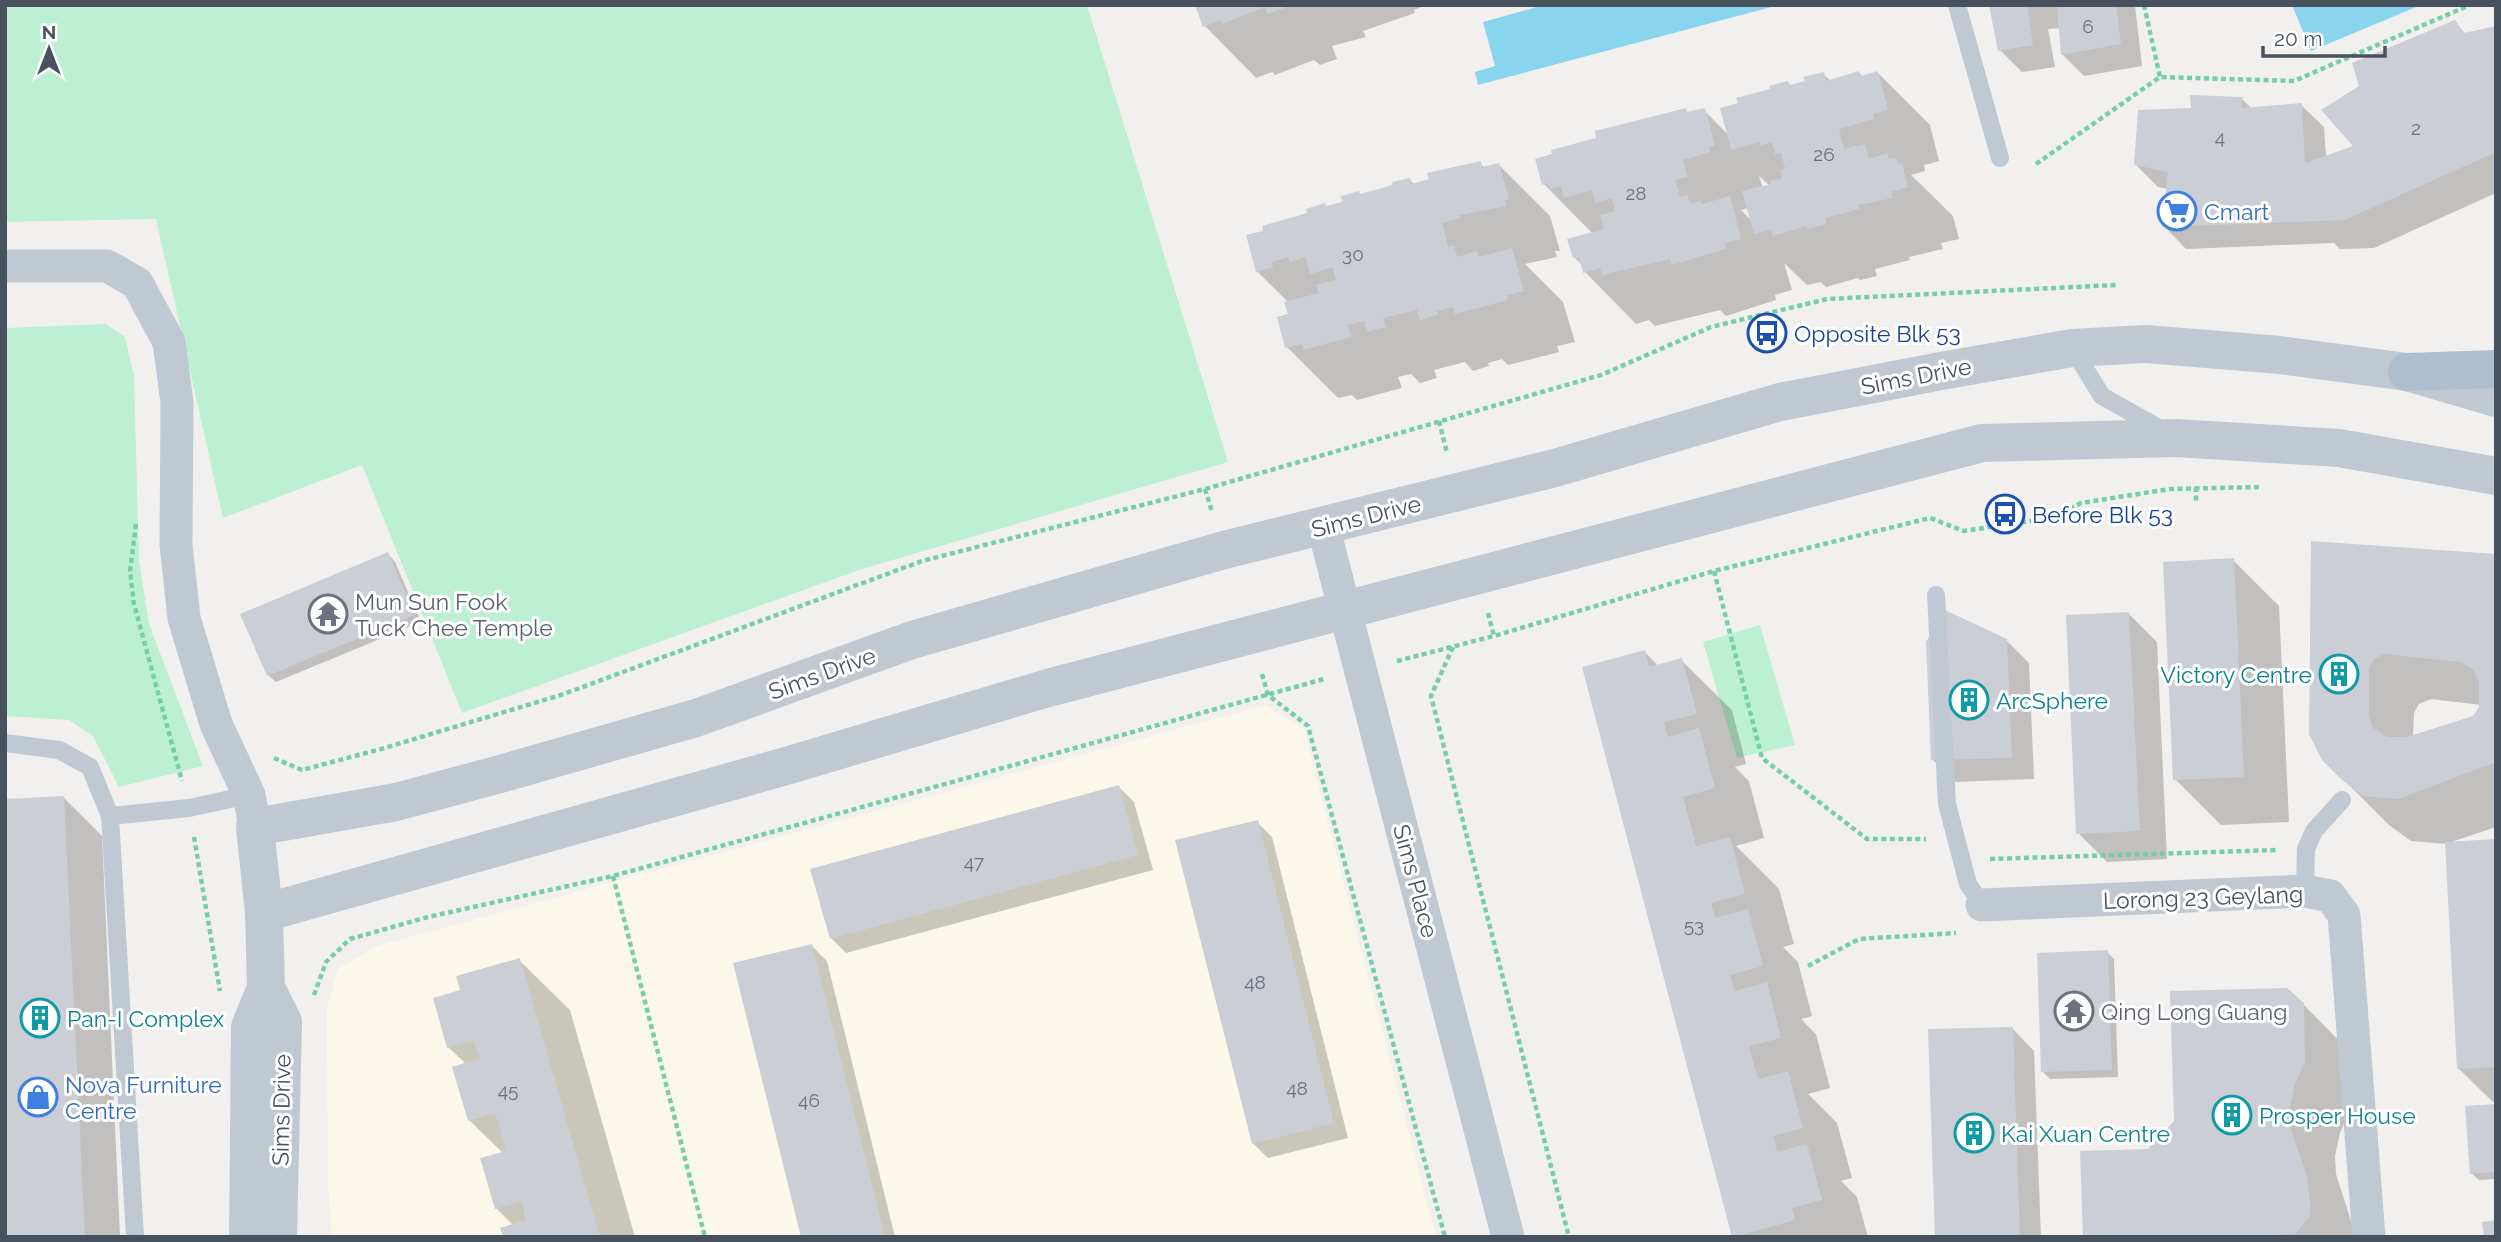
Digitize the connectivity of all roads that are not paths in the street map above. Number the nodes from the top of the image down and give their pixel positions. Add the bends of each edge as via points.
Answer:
1 (1957, 5) edge
2 (2000, 158) dead end
3 (5, 266) edge
4 (2072, 348) junction
5 (2496, 369) edge
6 (2407, 372) junction
7 (2496, 398) edge
8 (2176, 438) junction
9 (2496, 476) edge
10 (1323, 527) junction
11 (1936, 595) dead end
12 (1344, 610) junction
13 (5, 743) edge
14 (2342, 800) dead end
15 (252, 811) junction
16 (110, 816) junction
17 (2305, 891) junction
18 (264, 913) junction
19 (1974, 919) joint
20 (266, 988) junction
21 (135, 1237) edge
22 (248, 1237) edge
23 (278, 1237) edge
24 (1508, 1237) edge
25 (2369, 1237) edge

1 - 2 lane
3 - 15 street via 107,266 137,283 169,342 177,402 176,545 184,618 216,724
4 - 6 street, Sims Drive via 2146,344
4 - 8 lane via 2102,396
4 - 10 street, Sims Drive via 1780,402 1555,468
5 - 6 main road
6 - 7 street, Sims Drive
8 - 9 street via 2339,448
8 - 12 street via 1982,443
10 - 12 street, Sims Place
10 - 15 street, Sims Drive via 1224,550 912,640 696,718 396,802
11 - 19 lane via 1947,804
12 - 18 street via 1048,688
12 - 24 street, Sims Place
13 - 16 lane via 59,750 90,767
14 - 17 lane via 2314,831 2306,849
15 - 16 lane via 189,808
15 - 18 street, Sims Drive
16 - 21 lane
17 - 19 street, Lorong 23 Geylang
17 - 25 street, Lorong 23 Geylang via 2330,896 2344,915
18 - 20 street, Sims Drive
20 - 22 street, Sims Drive via 250,1027
20 - 23 street, Sims Drive via 283,1022

